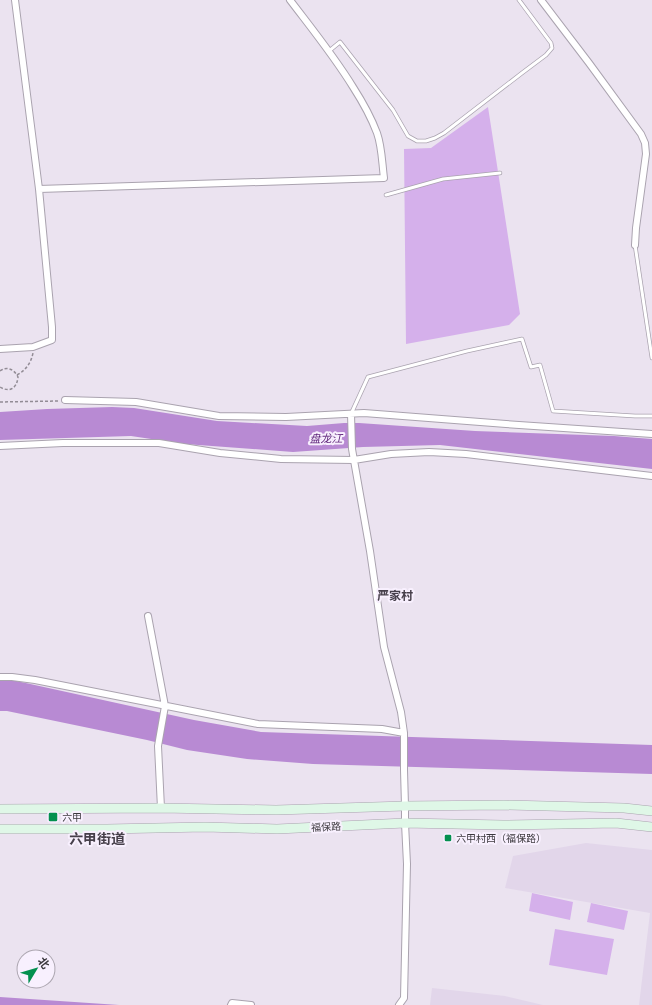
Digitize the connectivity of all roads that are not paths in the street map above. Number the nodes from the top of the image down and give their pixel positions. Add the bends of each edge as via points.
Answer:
1 (15, 0) edge
2 (290, 0) edge
3 (518, 0) edge
4 (541, 0) edge
5 (329, 51) junction
6 (500, 173) dead end
7 (39, 189) junction
8 (386, 195) dead end
9 (635, 245) joint
10 (0, 349) edge
11 (652, 358) edge
12 (65, 400) road end
13 (351, 414) junction
14 (652, 416) edge
15 (652, 434) edge
16 (0, 446) edge
17 (354, 460) junction
18 (652, 476) edge
19 (148, 616) dead end
20 (0, 677) edge
21 (165, 706) junction
22 (404, 733) junction
23 (405, 806) junction
24 (161, 808) junction
25 (0, 809) edge
26 (652, 811) edge
27 (405, 824) junction
28 (652, 827) edge
29 (0, 829) edge
30 (232, 1005) edge
31 (251, 1005) edge
32 (399, 1005) edge

1 - 7 street
2 - 5 street
3 - 5 lane via 551,43 552,48 444,133 426,141 417,141 408,136 393,110 340,42
4 - 9 street via 641,134 645,143 646,154
5 - 7 street via 370,116 381,149 384,178
6 - 8 lane via 444,179
7 - 10 street via 52,340 33,347
9 - 11 lane
12 - 13 street via 136,402 219,416 286,417
13 - 14 lane via 368,377 522,339 531,367 540,365 553,411
13 - 15 street
13 - 17 street
16 - 17 street via 159,443 281,459
17 - 18 street via 391,454 429,452
17 - 22 street via 384,647
19 - 21 street
20 - 21 street via 35,680
21 - 22 street via 258,724 382,729
21 - 24 street via 158,746
22 - 23 street
23 - 24 main road, 福保路 via 276,810
23 - 26 main road, 福保路 via 504,805
23 - 27 street
24 - 25 main road, 福保路
27 - 28 main road, 福保路 via 616,823
27 - 29 main road, 福保路 via 277,829
27 - 32 street via 408,864 404,998
30 - 31 street

